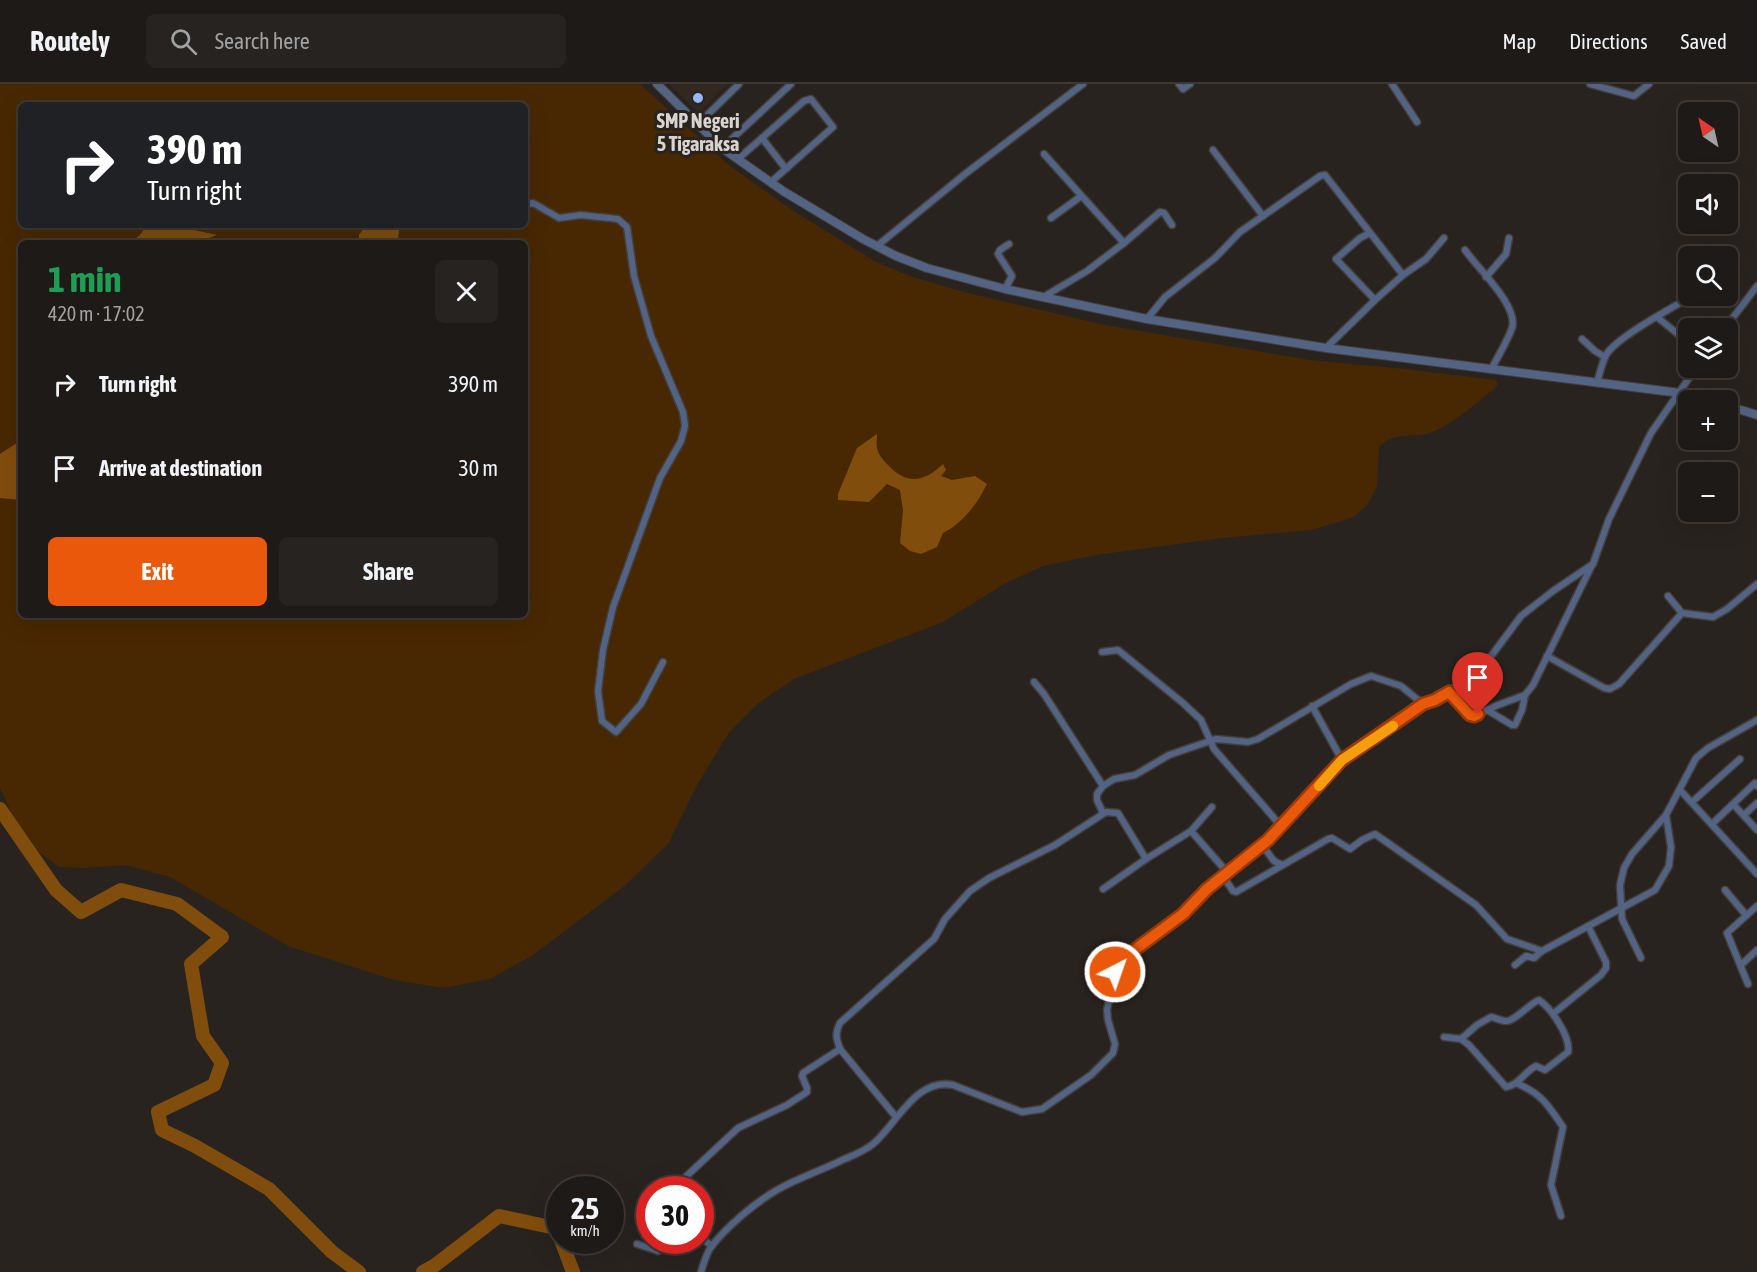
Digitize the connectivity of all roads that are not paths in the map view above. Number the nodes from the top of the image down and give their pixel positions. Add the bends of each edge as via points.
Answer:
1 (657, 84) edge
2 (739, 84) edge
3 (791, 84) edge
4 (1083, 84) edge
5 (1179, 84) edge
6 (1190, 84) edge
7 (1392, 84) edge
8 (1590, 84) edge
9 (1649, 84) edge
10 (1417, 122) dead end
11 (698, 124) junction
12 (762, 138) junction
13 (722, 148) junction
14 (1213, 150) dead end
15 (1044, 154) dead end
16 (738, 159) junction
17 (786, 169) junction
18 (771, 182) junction
19 (1080, 197) junction
20 (528, 204) edge
21 (1263, 216) junction
22 (1051, 219) dead end
23 (1172, 225) dead end
24 (1370, 233) junction
25 (1444, 238) dead end
26 (1509, 238) dead end
27 (1124, 243) junction
28 (1009, 244) dead end
29 (877, 246) junction
30 (1465, 250) dead end
31 (1403, 275) junction
32 (1486, 277) junction
33 (1757, 286) edge
34 (1005, 289) junction
35 (1045, 296) junction
36 (1374, 300) junction
37 (1678, 304) edge
38 (1657, 317) junction
39 (1733, 318) edge
40 (1148, 319) junction
41 (1678, 334) edge
42 (1582, 339) dead end
43 (1326, 348) junction
44 (1605, 357) junction
45 (1491, 370) junction
46 (1597, 382) junction
47 (1678, 393) edge
48 (1678, 396) edge
49 (1738, 409) edge
50 (1757, 416) edge
51 (1593, 564) junction
52 (1757, 584) edge
53 (1668, 597) dead end
54 (1682, 613) junction
55 (1102, 652) dead end
56 (1547, 656) junction
57 (663, 662) dead end
58 (1034, 682) dead end
59 (1449, 692) junction
60 (1525, 695) junction
61 (1423, 704) junction
62 (1312, 706) junction
63 (1487, 710) junction
64 (1757, 720) edge
65 (1210, 741) junction
66 (1740, 759) dead end
67 (1342, 760) junction
68 (1102, 786) junction
69 (1757, 786) edge
70 (1681, 790) junction
71 (1692, 802) junction
72 (1757, 803) edge
73 (1733, 804) junction
74 (1212, 807) dead end
75 (1103, 813) junction
76 (1666, 815) junction
77 (1744, 815) junction
78 (1712, 824) junction
79 (1281, 826) junction
80 (1757, 830) edge
81 (1191, 831) junction
82 (1262, 845) junction
83 (1146, 859) junction
84 (1282, 865) junction
85 (1225, 874) junction
86 (1757, 874) edge
87 (1103, 889) dead end
88 (1725, 890) dead end
89 (1757, 906) edge
90 (1621, 910) junction
91 (1746, 915) junction
92 (1588, 926) junction
93 (1757, 950) edge
94 (1542, 951) junction
95 (1641, 958) dead end
96 (1515, 965) dead end
97 (1741, 965) junction
98 (1748, 984) dead end
99 (1554, 1013) junction
100 (1444, 1037) dead end
101 (1461, 1038) junction
102 (840, 1049) junction
103 (1516, 1083) junction
104 (896, 1117) junction
105 (687, 1176) edge
106 (1561, 1216) dead end
107 (714, 1244) edge
108 (709, 1254) edge
109 (701, 1272) edge

1 - 11 street
2 - 11 street
3 - 13 street
4 - 29 street
5 - 6 street via 1183,89
7 - 10 street
8 - 9 street via 1634,96
11 - 13 street
12 - 16 street
12 - 17 street
12 - 17 street via 807,99 832,125
13 - 16 street
14 - 21 street
15 - 19 street
16 - 18 street
17 - 18 street
18 - 29 street
19 - 22 street
19 - 27 street
20 - 57 street via 533,203 559,218 581,215 618,219 627,227 634,276 651,336 683,412 681,441 660,478 613,607 603,650 598,691 602,720 616,732 641,704
21 - 24 street via 1325,175
21 - 40 street via 1165,297
23 - 27 street via 1160,212
24 - 31 street
24 - 36 street via 1336,259
25 - 31 street via 1426,259
26 - 32 street via 1506,254
27 - 35 street
28 - 34 street via 998,254 1012,276
29 - 34 street via 927,268
30 - 32 street
31 - 36 street
32 - 45 street via 1502,294 1513,317
33 - 39 street
34 - 35 street
35 - 40 street
36 - 43 street
37 - 38 street
38 - 41 street
38 - 44 street via 1618,343
40 - 43 street
42 - 44 street
43 - 45 street
44 - 46 street
45 - 46 street
46 - 47 street
48 - 51 street via 1629,476
49 - 50 street
51 - 56 street
51 - 59 street via 1521,616 1492,655
52 - 54 street via 1713,617
53 - 54 street
54 - 56 street via 1619,684 1610,689
55 - 65 street via 1122,652 1201,720
56 - 60 street
58 - 68 street
59 - 61 street
59 - 63 street via 1470,715
60 - 63 street
60 - 63 street via 1515,725
61 - 62 street via 1401,686 1371,676
61 - 67 street
62 - 65 street via 1258,739
62 - 67 street
64 - 70 street via 1696,758
65 - 68 street
65 - 79 street
66 - 71 street
67 - 79 street
68 - 75 street via 1096,800
69 - 73 street via 1755,783
70 - 71 street
70 - 76 street
71 - 78 street
72 - 77 street
73 - 77 street
73 - 78 street
74 - 81 street
75 - 83 street via 1118,813
75 - 102 street via 1055,845 970,891 945,919 934,939 840,1023 835,1037
76 - 90 street via 1624,868
76 - 90 street via 1671,848 1669,866 1655,890
77 - 80 street
78 - 86 street
79 - 82 street
81 - 83 street
81 - 85 street
82 - 84 street
82 - 85 street
83 - 87 street
84 - 85 street via 1236,892
84 - 94 street via 1328,839 1350,849 1375,834 1476,905 1507,939
85 - 104 street via 1183,914 1117,966 1107,1015 1114,1049 1091,1075 1042,1109 1022,1112 943,1082 928,1088
88 - 91 street
89 - 91 street
90 - 92 street
90 - 95 street
91 - 97 street via 1727,933
92 - 94 street
92 - 99 street via 1606,968
93 - 97 street
94 - 96 street
97 - 98 street
99 - 101 street via 1537,1000 1510,1020 1491,1017
99 - 103 street via 1568,1041 1568,1052 1545,1070 1533,1067
100 - 101 street
101 - 103 street via 1503,1086
102 - 104 street
102 - 105 street via 803,1073 807,1092 738,1128
103 - 106 street via 1533,1090 1563,1127 1551,1185
104 - 107 street via 873,1144 766,1197
108 - 109 street

